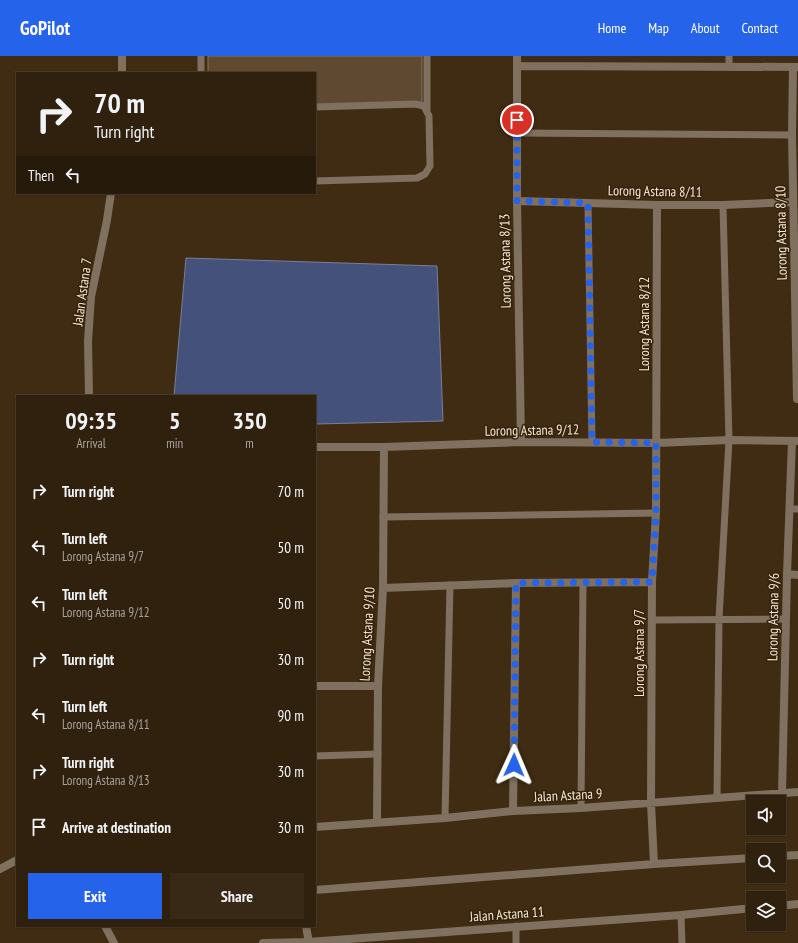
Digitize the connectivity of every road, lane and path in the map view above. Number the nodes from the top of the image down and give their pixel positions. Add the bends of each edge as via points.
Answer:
1 (122, 56) edge
2 (201, 56) edge
3 (427, 56) edge
4 (517, 56) edge
5 (729, 56) edge
6 (517, 66) junction
7 (729, 67) junction
8 (796, 67) edge
9 (122, 72) edge
10 (201, 72) edge
11 (316, 107) edge
12 (427, 110) junction
13 (517, 133) junction
14 (792, 135) junction
15 (316, 181) edge
16 (111, 194) edge
17 (517, 201) junction
18 (793, 202) junction
19 (588, 203) junction
20 (657, 205) junction
21 (723, 205) junction
22 (796, 226) edge
23 (89, 395) edge
24 (797, 399) edge
25 (729, 440) junction
26 (795, 441) edge
27 (521, 442) junction
28 (592, 442) junction
29 (656, 443) junction
30 (316, 447) edge
31 (384, 447) junction
32 (794, 509) edge
33 (656, 513) junction
34 (383, 517) junction
35 (787, 574) junction
36 (798, 574) edge
37 (583, 582) junction
38 (652, 582) junction
39 (516, 583) junction
40 (450, 585) junction
41 (383, 588) junction
42 (719, 619) junction
43 (786, 619) junction
44 (653, 620) junction
45 (316, 686) edge
46 (378, 686) junction
47 (378, 754) junction
48 (316, 756) edge
49 (798, 792) edge
50 (782, 793) junction
51 (717, 798) junction
52 (651, 803) junction
53 (581, 808) junction
54 (513, 811) junction
55 (445, 818) junction
56 (377, 822) junction
57 (316, 826) edge
58 (798, 855) edge
59 (786, 856) edge
60 (746, 858) edge
61 (16, 861) edge
62 (654, 864) junction
63 (0, 869) edge
64 (316, 890) edge
65 (798, 904) edge
66 (786, 905) edge
67 (746, 909) edge
68 (681, 915) junction
69 (516, 926) junction
70 (106, 927) edge
71 (306, 927) edge
72 (308, 942) edge
73 (114, 943) edge
74 (263, 943) edge
75 (516, 943) edge
76 (682, 943) edge

1 - 9 street
2 - 10 lane
3 - 12 lane
4 - 6 street, Lorong Astana 8/13
5 - 7 lane
6 - 7 street
6 - 13 street, Lorong Astana 8/13
7 - 8 street
8 - 14 street, Lorong Astana 8/10
11 - 12 lane via 415,104 424,106
12 - 15 lane via 430,166 422,176
13 - 14 lane
13 - 17 street, Lorong Astana 8/13
14 - 18 street, Lorong Astana 8/10
16 - 23 street, Jalan Astana 7 via 91,297 88,341
17 - 19 street, Lorong Astana 8/11
17 - 27 street, Lorong Astana 8/13
18 - 21 street, Lorong Astana 8/11
18 - 22 street, Lorong Astana 8/10
19 - 20 street, Lorong Astana 8/11
19 - 28 lane
20 - 21 street, Lorong Astana 8/11
20 - 29 street, Lorong Astana 8/12
21 - 25 lane
22 - 24 street, Lorong Astana 8/10
25 - 26 street, Lorong Astana 9/12
25 - 29 street, Lorong Astana 9/12
25 - 42 lane
26 - 32 street, Lorong Astana 9/6
27 - 28 street, Lorong Astana 9/12
27 - 31 street, Lorong Astana 9/12
28 - 29 street, Lorong Astana 9/12
29 - 33 street, Lorong Astana 9/7
30 - 31 street, Lorong Astana 9/12
31 - 34 street, Lorong Astana 9/10
32 - 35 street, Lorong Astana 9/6
33 - 34 lane
33 - 38 street, Lorong Astana 9/7
34 - 41 street, Lorong Astana 9/10
35 - 36 street
35 - 43 street, Lorong Astana 9/6
37 - 38 street
37 - 39 street
37 - 53 lane
38 - 44 street, Lorong Astana 9/7
39 - 40 street
39 - 54 street
40 - 41 street
40 - 55 lane
41 - 46 street, Lorong Astana 9/10
42 - 43 lane
42 - 44 lane
42 - 51 lane
43 - 50 street, Lorong Astana 9/6
44 - 52 street, Lorong Astana 9/7
45 - 46 street
46 - 47 street, Lorong Astana 9/10
47 - 48 lane
47 - 56 street, Lorong Astana 9/10
49 - 50 street, Jalan Astana 9
50 - 51 street, Jalan Astana 9
51 - 52 street, Jalan Astana 9
52 - 53 street, Jalan Astana 9
52 - 62 street, Lorong Astana 9/7
53 - 54 street, Jalan Astana 9
54 - 55 street, Jalan Astana 9
55 - 56 street, Jalan Astana 9
56 - 57 street, Jalan Astana 9
58 - 59 street
60 - 62 street
61 - 63 street
62 - 64 street
65 - 66 street
67 - 68 street, Jalan Astana 11
68 - 69 street, Jalan Astana 11
68 - 76 lane
69 - 72 street, Jalan Astana 11
69 - 75 lane
70 - 73 street
71 - 72 street
72 - 74 street, Jalan Astana 11

